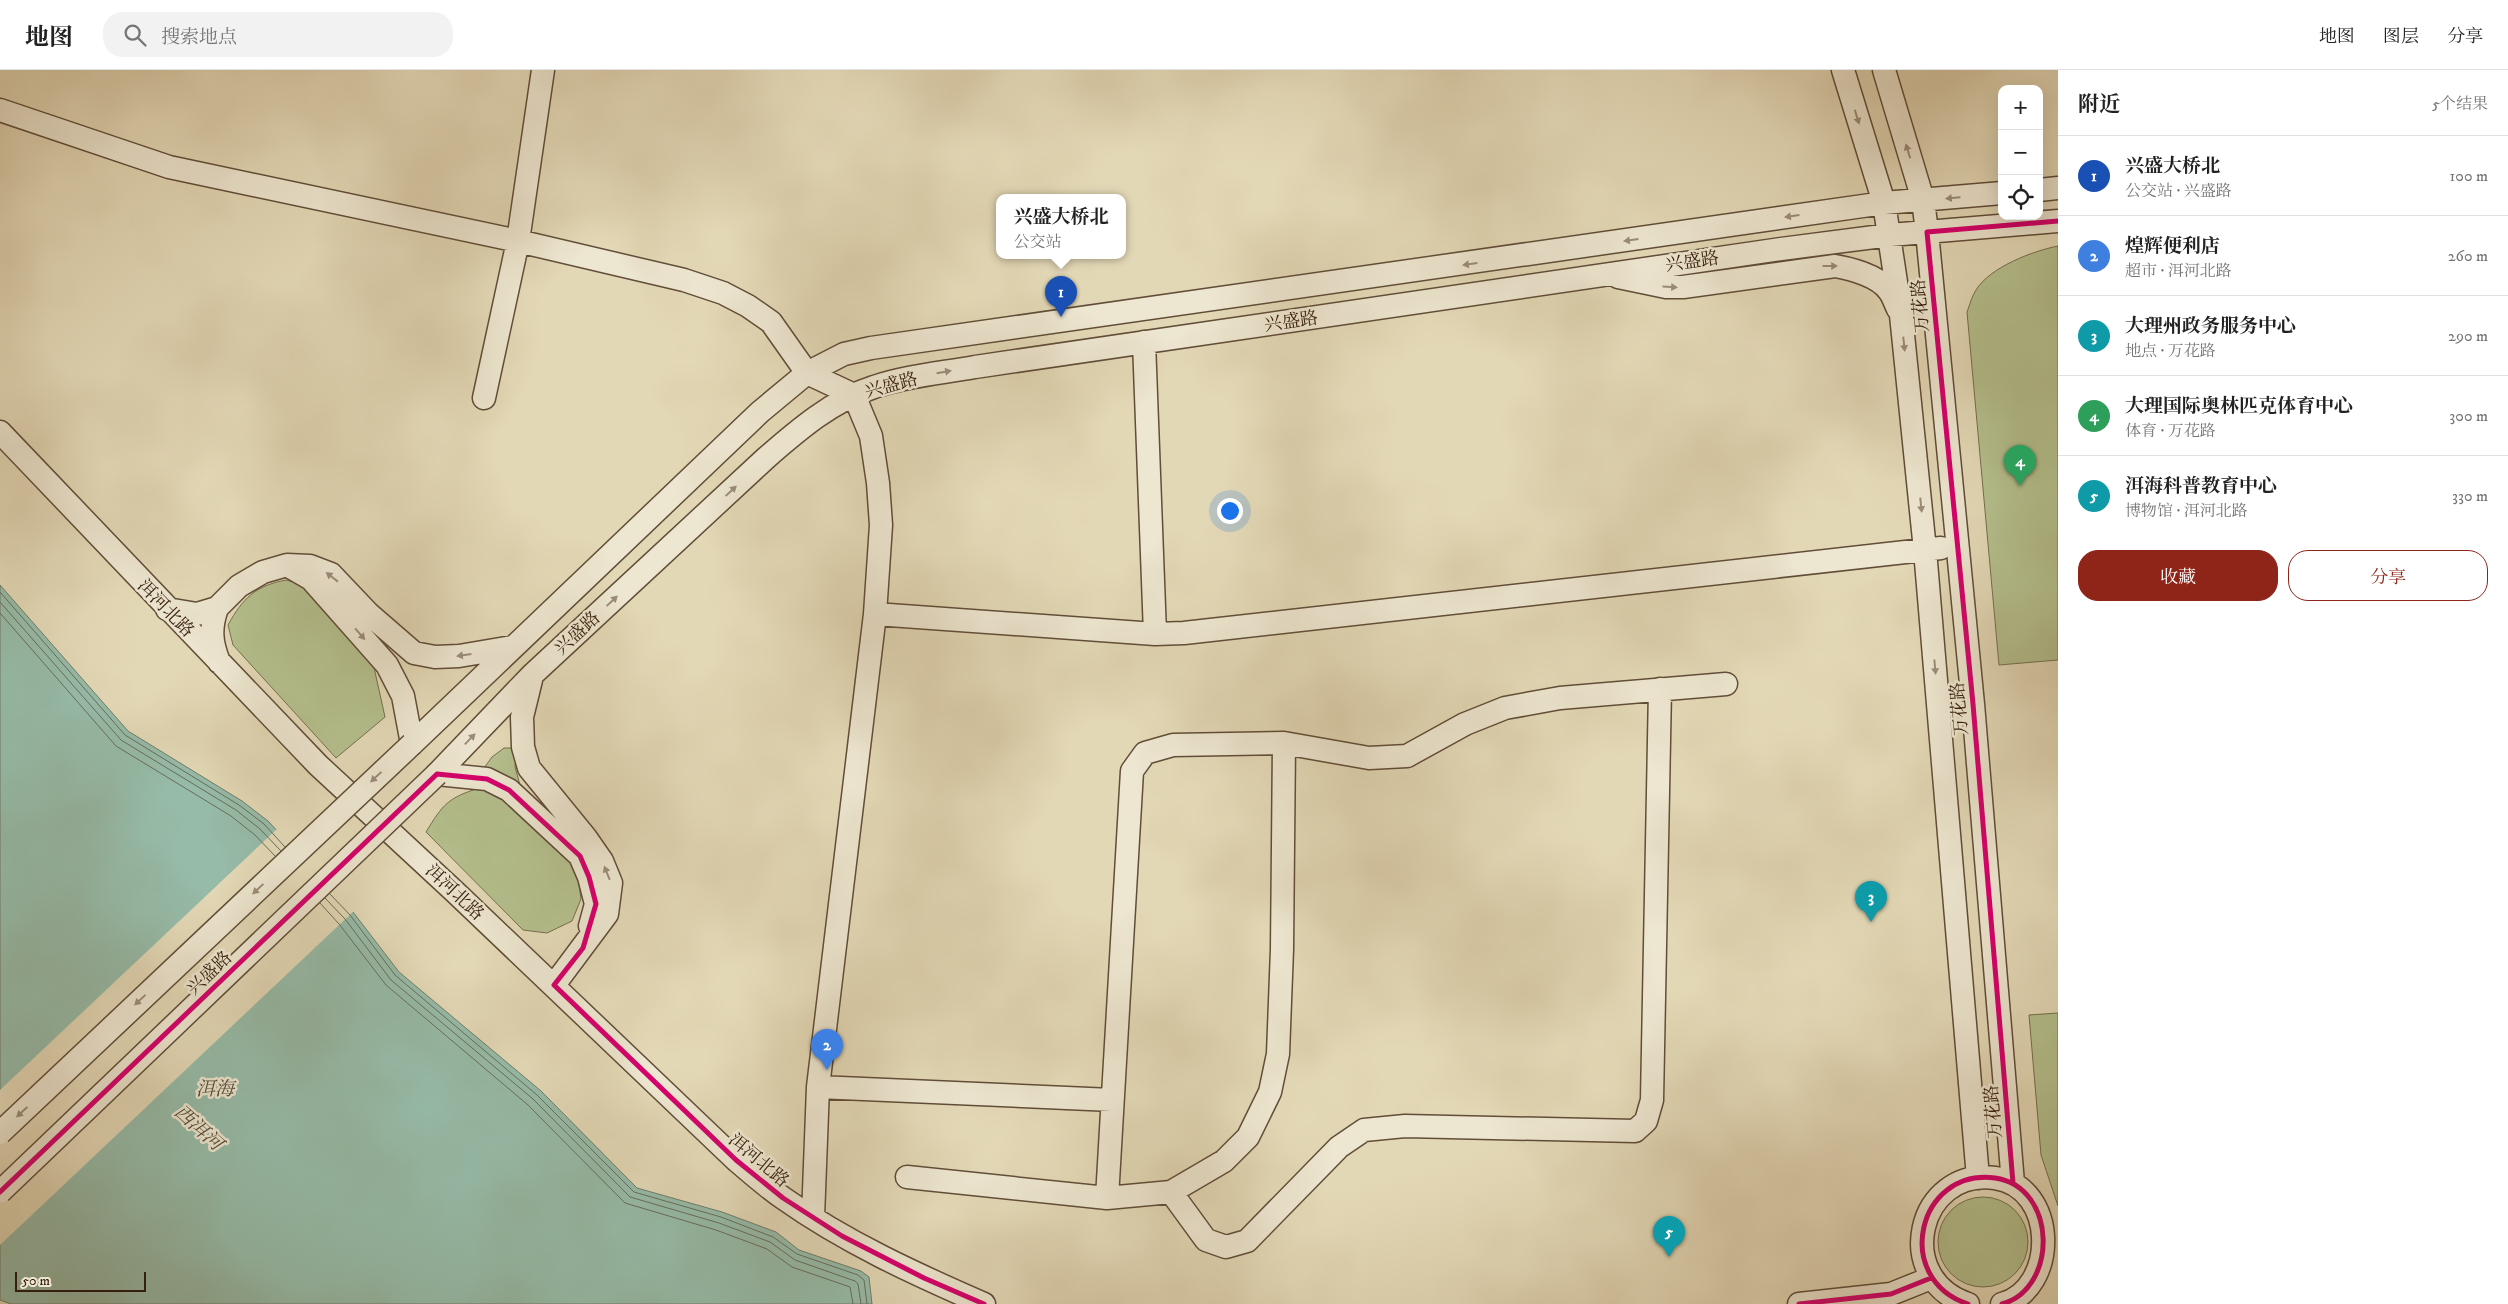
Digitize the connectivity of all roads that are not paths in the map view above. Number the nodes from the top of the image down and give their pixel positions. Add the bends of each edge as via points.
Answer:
1 (543, 70) edge
2 (1843, 70) edge
3 (1884, 70) edge
4 (0, 110) edge
5 (2058, 188) edge
6 (2043, 190) edge
7 (1998, 193) edge
8 (1923, 200) junction
9 (1884, 203) junction
10 (2058, 220) edge
11 (1927, 232) junction
12 (1890, 235) junction
13 (518, 241) junction
14 (1605, 274) junction
15 (1901, 315) junction
16 (1144, 342) junction
17 (807, 373) junction
18 (854, 395) junction
19 (484, 398) dead end
20 (0, 432) edge
21 (1957, 546) junction
22 (1926, 550) junction
23 (287, 565) junction
24 (217, 608) junction
25 (167, 609) junction
26 (875, 614) junction
27 (1155, 634) junction
28 (512, 647) junction
29 (220, 663) junction
30 (532, 675) junction
31 (1726, 684) dead end
32 (1660, 689) junction
33 (1284, 743) junction
34 (412, 744) junction
35 (436, 774) junction
36 (354, 798) junction
37 (583, 948) junction
38 (554, 985) junction
39 (818, 1087) junction
40 (1112, 1100) junction
41 (0, 1133) edge
42 (907, 1178) dead end
43 (1978, 1178) junction
44 (2013, 1183) junction
45 (0, 1192) edge
46 (1171, 1192) junction
47 (1107, 1198) junction
48 (813, 1217) junction
49 (1931, 1278) junction
50 (984, 1304) edge
51 (1799, 1304) edge
52 (1968, 1304) edge
53 (2002, 1304) edge

1 - 13 street
2 -> 9 street, 万花路
8 -> 3 street, 万花路
4 - 13 street via 169,167
5 - 6 street
7 -> 8 street, 兴盛路
8 - 9 street, 兴盛路
8 - 11 street, 万花路
9 - 12 street, 万花路
9 -> 17 street, 兴盛路 via 880,346 844,354
10 - 11 street, 兴盛路
11 - 12 street, 兴盛路
11 - 21 street, 万花路
12 - 14 street, 兴盛路
12 - 15 street, 万花路
13 - 17 street via 684,280 723,293 771,322
13 - 19 street
14 -> 15 street via 1666,287 1683,287 1836,266 1852,269 1882,284 1889,290
14 - 16 street, 兴盛路
15 -> 22 street, 万花路
18 -> 16 street, 兴盛路 via 898,380
16 - 27 street
17 - 18 street
17 - 28 street, 兴盛路 via 760,412
18 - 26 street via 871,436 878,482 881,525
30 -> 18 street, 兴盛路 via 766,458 803,426
20 - 25 street, 洱河北路
21 - 22 street
21 - 44 street, 万花路
22 - 27 street via 1184,634
22 -> 43 street, 万花路
23 - 24 street via 262,572 239,586
28 -> 23 street via 459,656 435,657 414,653 369,614 331,574 310,566
23 -> 34 street via 311,579 387,665 403,696
24 - 25 street via 197,614
24 - 29 street via 211,634
25 - 29 street, 洱河北路
26 - 27 street
26 - 39 street
28 - 34 street, 兴盛路
29 - 36 street, 洱河北路
35 -> 30 street, 兴盛路
37 -> 30 street via 607,914 611,884 602,861 586,838 529,768 523,747 522,717
31 - 32 street
32 - 33 street via 1560,698 1505,708 1465,724 1407,756 1369,758
32 - 46 street via 1652,1100 1646,1121 1635,1131 1405,1126 1364,1130 1339,1147 1247,1241 1226,1247 1206,1240
33 - 40 street via 1173,745 1145,753 1132,771
33 - 46 street via 1281,1012 1278,1054 1270,1092 1248,1137 1224,1161
34 -> 36 street, 兴盛路, bridge
35 - 37 street via 487,779 509,790 580,856 596,904
35 - 45 street, 兴盛路, bridge
36 - 38 street, 洱河北路
36 -> 41 street, 兴盛路, bridge
37 - 38 street
38 - 48 street, 洱河北路 via 736,1160 783,1198
39 - 40 street
39 - 48 street
40 - 47 street
42 - 47 street
43 - 44 street
43 - 49 street via 1957,1184 1940,1197 1927,1214 1921,1236 1922,1257
44 - 53 street via 2038,1206 2046,1222 2049,1251 2035,1283 2023,1295
46 - 47 street
48 - 50 street, 洱河北路 via 842,1236 924,1278
49 - 51 street via 1891,1294
49 - 52 street via 1942,1291

